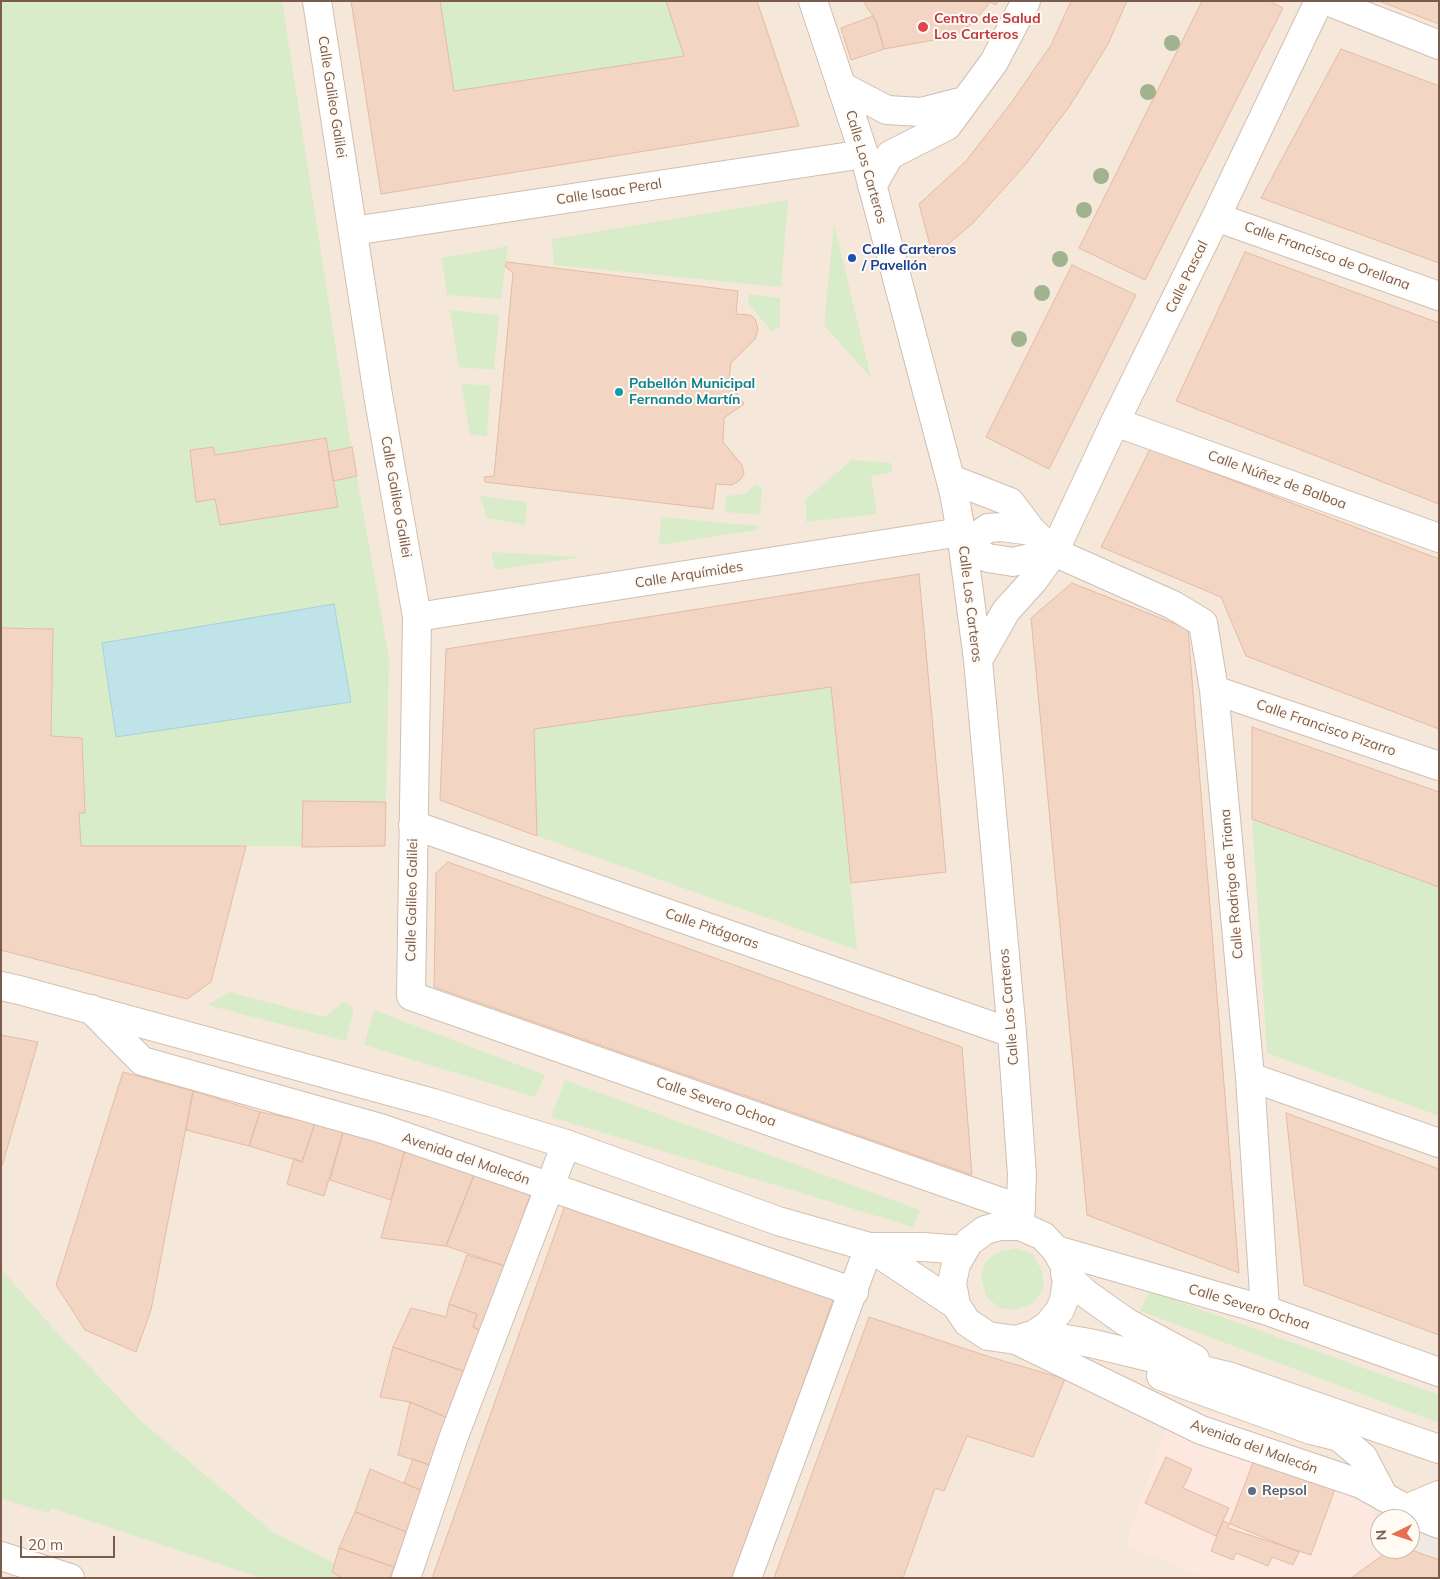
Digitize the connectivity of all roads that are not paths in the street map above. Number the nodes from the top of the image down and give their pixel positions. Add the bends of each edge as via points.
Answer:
1 (318, 1) edge
2 (813, 1) edge
3 (1026, 1) edge
4 (1319, 1) edge
5 (1327, 1) edge
6 (1439, 45) edge
7 (841, 86) junction
8 (964, 101) junction
9 (887, 110) junction
10 (870, 148) junction
11 (1216, 217) junction
12 (353, 231) junction
13 (1439, 296) edge
14 (1115, 422) junction
15 (951, 479) junction
16 (1032, 531) junction
17 (1439, 538) edge
18 (962, 539) junction
19 (1054, 552) junction
20 (417, 617) junction
21 (978, 660) junction
22 (1214, 690) junction
23 (1439, 766) edge
24 (413, 825) junction
25 (7, 986) edge
26 (410, 996) joint
27 (91, 1009) junction
28 (1012, 1033) junction
29 (1250, 1077) junction
30 (1439, 1143) edge
31 (566, 1144) junction
32 (549, 1188) junction
33 (1020, 1217) junction
34 (869, 1247) junction
35 (964, 1250) junction
36 (1061, 1262) junction
37 (854, 1292) junction
38 (956, 1305) junction
39 (1265, 1310) junction
40 (1035, 1337) junction
41 (1439, 1372) edge
42 (1228, 1376) junction
43 (1439, 1449) edge
44 (1439, 1494) edge
45 (1395, 1503) junction
46 (1439, 1524) edge
47 (1, 1556) edge
48 (30, 1572) edge
49 (70, 1578) edge
50 (406, 1578) edge
51 (747, 1578) edge

1 - 12 street, Calle Galileo Galilei
2 - 7 street, Calle Los Carteros
3 - 8 street, Calle Isaac Peral via 994,62
4 - 11 street, Calle Pascal
5 - 6 street
7 - 9 street
7 - 10 street, Calle Los Carteros
8 - 9 street via 921,112
8 - 10 street, Calle Isaac Peral via 947,126
9 - 10 street via 870,119
10 - 12 street, Calle Isaac Peral
10 - 15 street, Calle Los Carteros via 872,186
11 - 13 street, Calle Francisco de Orellana
11 - 14 street, Calle Pascal
12 - 20 street, Calle Galileo Galilei
14 - 17 street, Calle Núñez de Balboa
14 - 19 street, Calle Pascal
15 - 16 street via 1010,502
15 - 18 street, Calle Los Carteros
16 - 18 street via 988,528
16 - 19 street
18 - 19 street via 988,558 1014,562
18 - 20 street, Calle Arquímides
18 - 21 street, Calle Los Carteros
19 - 21 street, Calle Pascal via 1006,611
19 - 22 street, Calle Rodrigo de Triana via 1173,605 1202,623
20 - 24 street, Calle Galileo Galilei
21 - 28 street, Calle Los Carteros
22 - 23 street, Calle Francisco Pizarro
22 - 29 street, Calle Rodrigo de Triana
24 - 26 street, Calle Galileo Galilei
24 - 28 street, Calle Pitágoras
25 - 27 street
26 - 33 street, Calle Severo Ochoa
27 - 31 street
27 - 32 street, Avenida del Malecón via 142,1061 380,1128
28 - 33 street, Calle Los Carteros via 1022,1176
29 - 30 street
29 - 39 street, Calle Rodrigo de Triana
31 - 32 street
31 - 34 street via 778,1221
32 - 37 street, Avenida del Malecón
32 - 50 street via 454,1436
33 - 35 street via 985,1230
33 - 36 street via 1043,1236
34 - 35 street
34 - 37 street
34 - 38 street
35 - 38 street via 956,1264 952,1283
36 - 39 street, Calle Severo Ochoa
36 - 40 street via 1067,1280 1060,1310
36 - 42 street via 1085,1293 1126,1322
37 - 51 street
38 - 40 street via 967,1322 988,1336
39 - 41 street, Calle Severo Ochoa
40 - 42 street via 1090,1343
40 - 45 street, Avenida del Malecón via 1200,1430 1361,1484
40 - 45 street via 1339,1437 1363,1457
42 - 43 street
44 - 45 street
45 - 46 street, Avenida del Malecón
47 - 48 street
48 - 49 street

